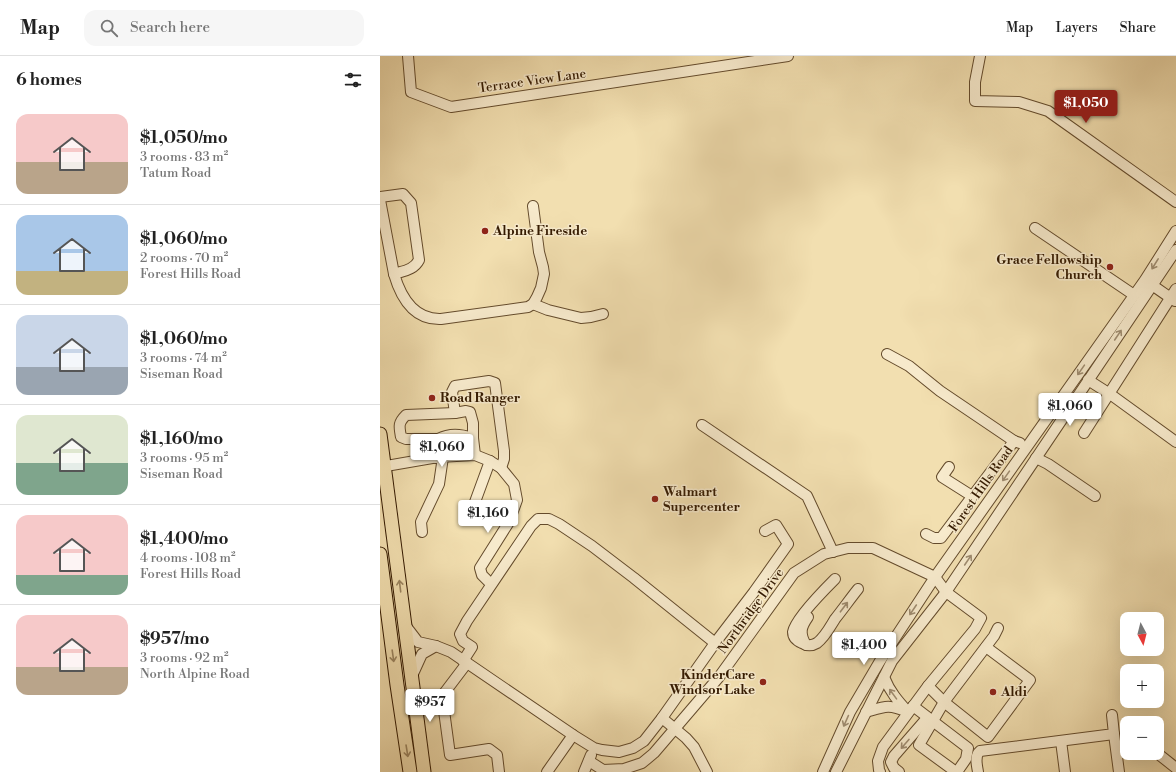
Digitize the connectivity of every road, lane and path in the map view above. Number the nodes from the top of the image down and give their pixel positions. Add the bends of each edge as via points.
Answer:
1 (408, 56) edge
2 (788, 56) edge
3 (980, 56) edge
4 (380, 199) edge
5 (1176, 202) edge
6 (533, 206) dead end
7 (1034, 228) dead end
8 (1176, 231) edge
9 (1176, 250) edge
10 (394, 274) junction
11 (1152, 285) junction
12 (1134, 295) junction
13 (1174, 296) edge
14 (533, 304) junction
15 (603, 314) dead end
16 (887, 354) dead end
17 (1088, 380) junction
18 (1110, 394) junction
19 (455, 413) junction
20 (702, 425) dead end
21 (1084, 433) dead end
22 (380, 434) edge
23 (473, 438) junction
24 (438, 439) junction
25 (1014, 441) junction
26 (1176, 442) edge
27 (1027, 446) junction
28 (475, 455) junction
29 (440, 458) junction
30 (1036, 458) junction
31 (490, 461) junction
32 (382, 467) edge
33 (949, 467) dead end
34 (501, 468) junction
35 (972, 496) junction
36 (1094, 496) dead end
37 (475, 502) dead end
38 (422, 532) dead end
39 (765, 532) dead end
40 (926, 534) dead end
41 (833, 552) junction
42 (380, 554) edge
43 (935, 577) junction
44 (835, 580) dead end
45 (491, 584) junction
46 (858, 589) dead end
47 (946, 592) junction
48 (405, 625) junction
49 (998, 628) dead end
50 (714, 643) junction
51 (436, 646) junction
52 (986, 647) junction
53 (465, 662) junction
54 (412, 676) junction
55 (884, 677) junction
56 (928, 686) junction
57 (944, 702) junction
58 (910, 709) junction
59 (866, 712) junction
60 (1112, 715) dead end
61 (662, 718) junction
62 (930, 719) junction
63 (674, 729) junction
64 (1114, 734) junction
65 (573, 735) junction
66 (1061, 741) junction
67 (594, 748) junction
68 (1164, 759) edge
69 (589, 761) junction
70 (1176, 768) edge
71 (410, 772) edge
72 (424, 772) edge
73 (499, 772) edge
74 (547, 772) edge
75 (584, 772) edge
76 (707, 772) edge
77 (823, 772) edge
78 (836, 772) edge
79 (880, 772) edge
80 (899, 772) edge
81 (956, 772) edge
82 (978, 772) edge
83 (1065, 772) edge
84 (1119, 772) edge

1 - 2 street, Terrace View Lane via 411,92 450,106
3 - 5 street via 975,82 975,101 1019,102 1048,111
4 - 10 street
4 - 10 street via 403,194 411,203 419,260 412,268
6 - 14 street via 544,274 538,297
7 - 12 street
8 -> 12 street, Forest Hills Road
9 - 11 street
10 - 14 street via 408,304 417,312 434,319 528,307
11 - 13 street
17 -> 11 street
12 -> 27 street, Forest Hills Road
13 - 18 street
14 - 15 street via 581,318
16 - 25 street via 909,366 940,391
17 - 18 street
17 - 30 street
18 - 21 street
18 - 26 street
19 - 23 street via 466,410 470,412
19 - 24 street via 406,415 400,421 401,437
19 - 34 street via 452,392 455,386 489,381 495,383 504,451
20 - 41 street via 807,496
22 - 32 main road
23 - 24 street via 446,435
23 - 28 street
24 - 29 street via 435,446
25 - 27 street
25 - 35 street
27 -> 43 street, Forest Hills Road
28 - 29 street
28 - 31 street
29 - 32 street
29 - 38 street via 439,484 421,522
30 - 36 street
47 -> 30 street
31 - 34 street
31 - 37 street
48 -> 32 main road
33 - 35 street via 942,477
34 - 45 street via 514,484 517,500 509,522 480,568 482,576
35 - 40 street via 941,538
39 - 50 street via 776,525 788,544
41 - 43 street, Northridge Drive via 848,548 873,548
41 - 63 street, Northridge Drive via 824,554 794,573 719,677
42 -> 71 main road
43 - 47 street
43 -> 77 street, Forest Hills Road via 854,705
44 -> 46 street via 816,597 795,626 794,638 806,645 811,646 821,640
45 - 50 street via 531,526 538,519 549,519 596,549
45 - 53 street via 460,634 463,641 472,647
47 - 55 street via 892,661
47 - 56 street via 981,618 975,629
48 - 51 street via 418,642
48 - 54 main road
49 - 52 street
50 - 61 street
51 - 53 street
51 - 54 street via 422,654
52 - 57 street
52 - 57 street via 1030,680 988,737
53 - 65 street
53 - 73 street via 442,696 450,754 489,749 497,755
54 - 72 main road
58 -> 55 street via 894,697
55 - 59 street
56 - 57 street
56 - 58 street
57 - 62 street
58 - 59 street via 893,706
58 - 62 street
58 - 79 street via 882,747 878,761
59 - 78 street
60 - 64 street
61 - 63 street
61 - 67 street via 644,741 633,748 619,752
62 -> 80 street via 894,756 892,762
62 - 81 street via 919,745
62 - 81 street via 968,748 966,759
63 - 69 street, Northridge Drive via 642,763 624,769 603,770
63 - 76 street via 694,747
64 - 66 street
64 - 84 street
65 - 67 street
65 - 74 street
66 - 82 street via 980,751 976,757
66 - 83 street
67 - 69 street
68 - 70 street
69 - 75 street

